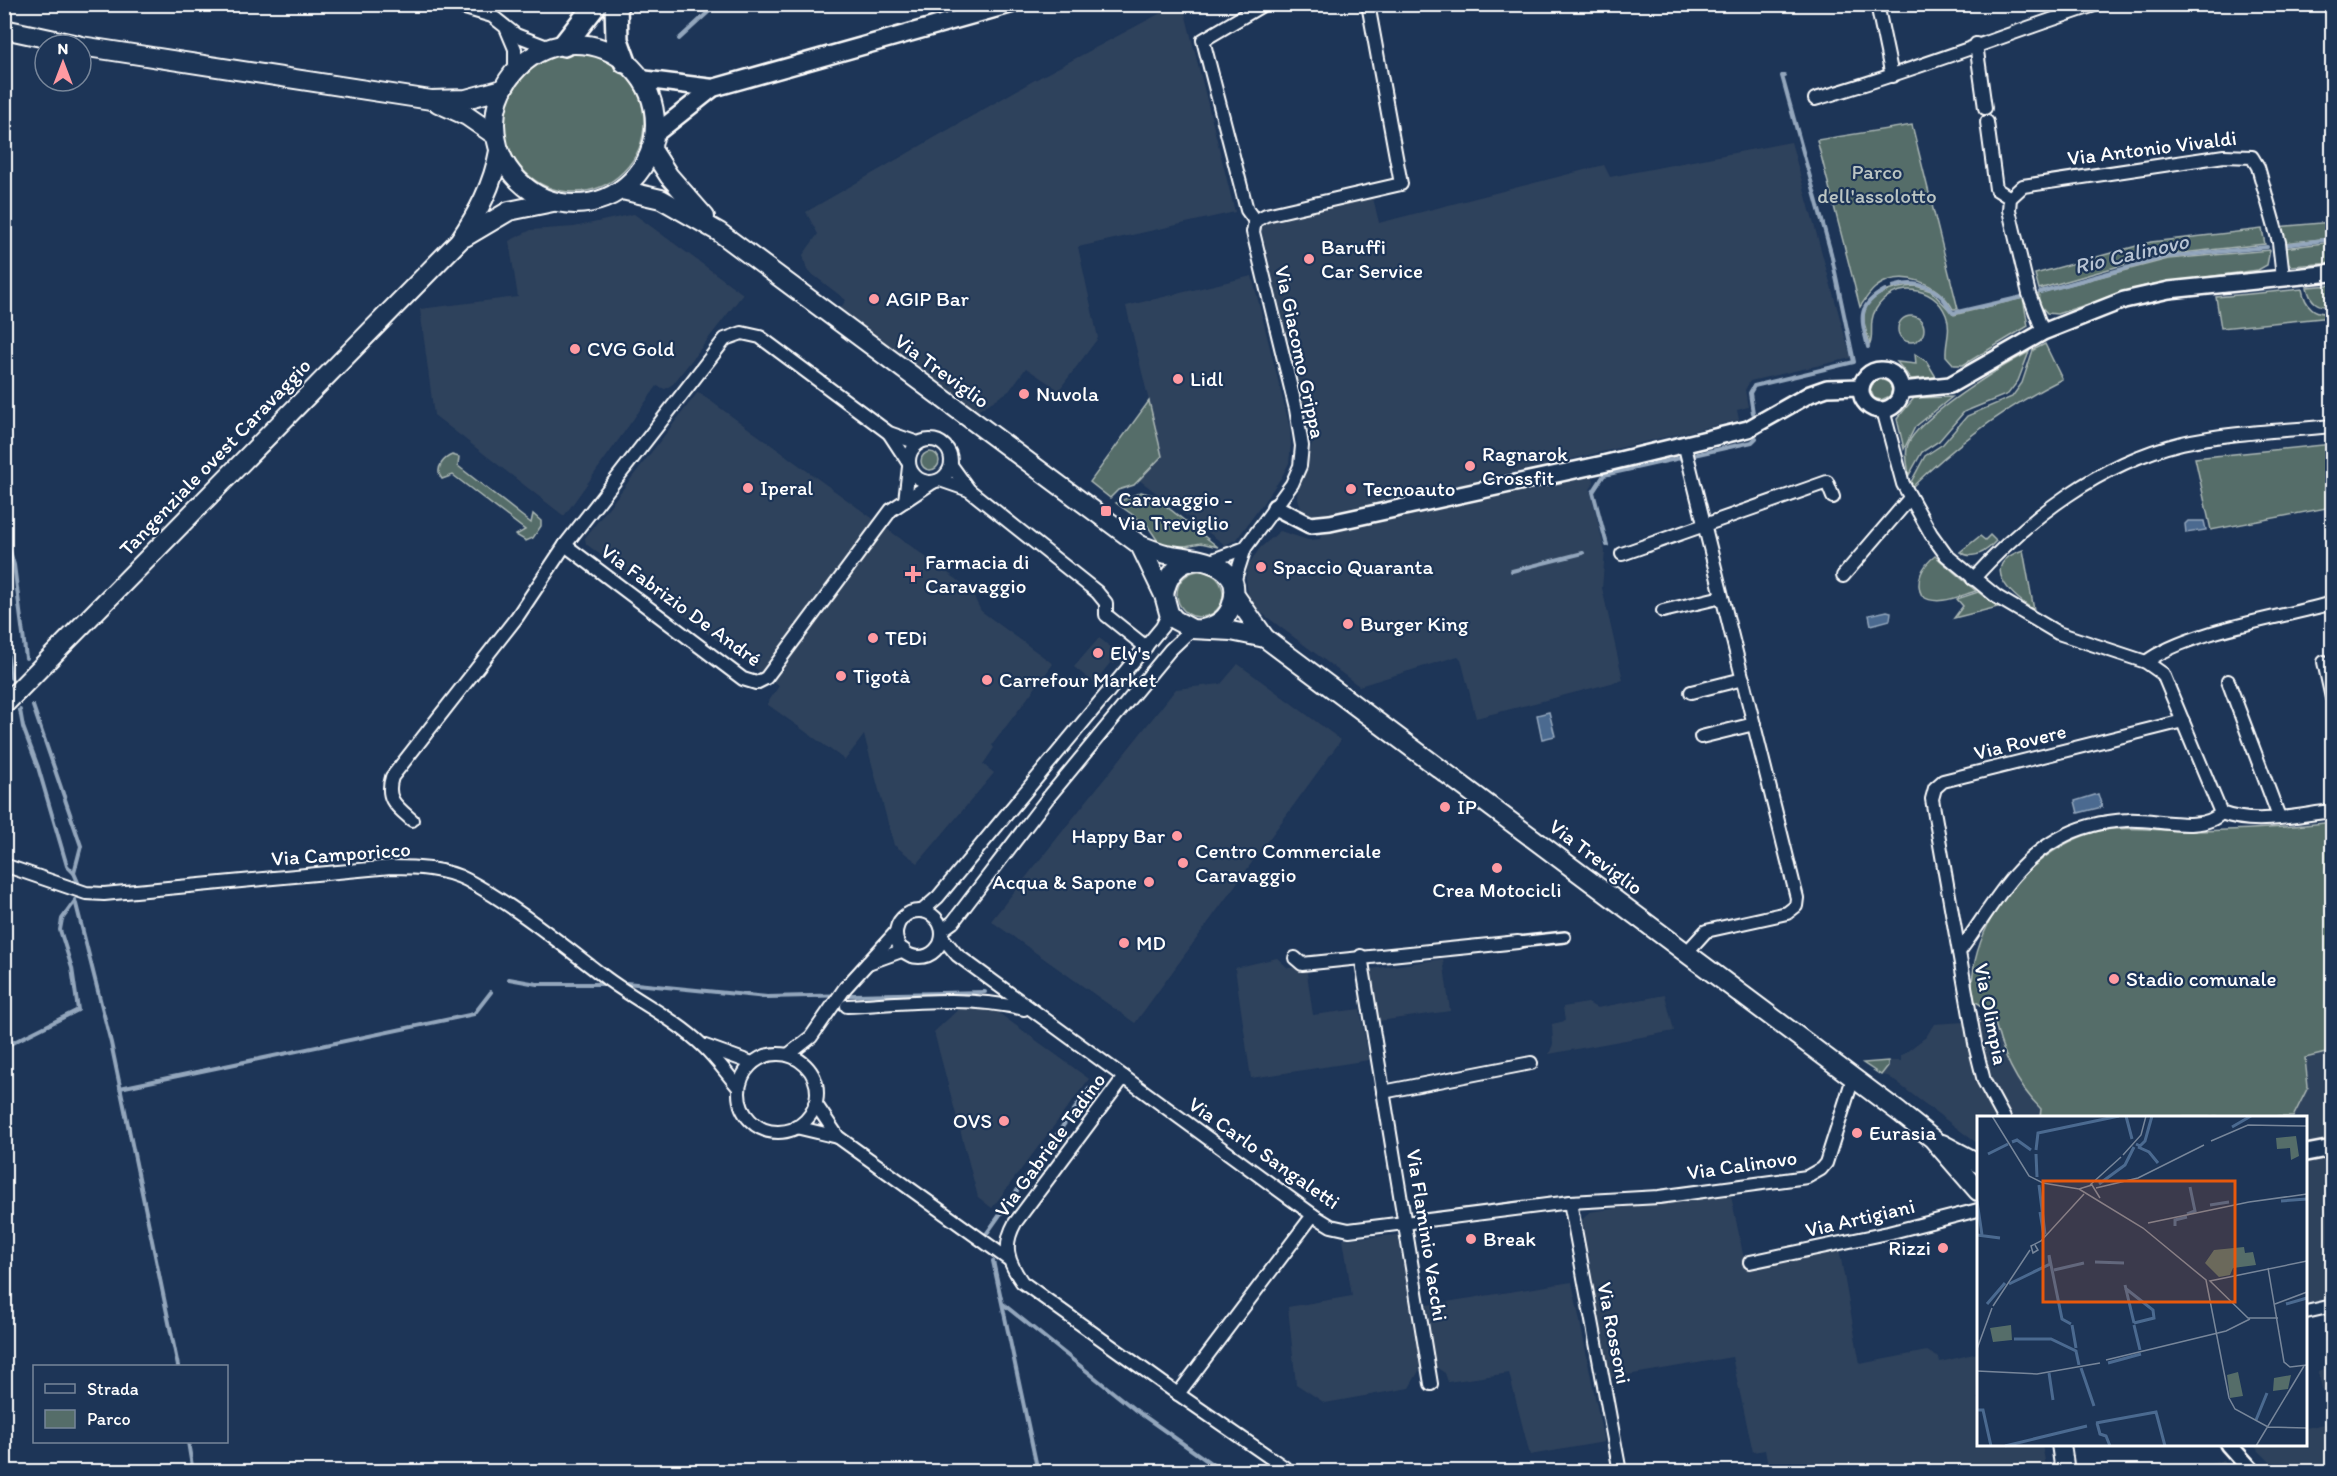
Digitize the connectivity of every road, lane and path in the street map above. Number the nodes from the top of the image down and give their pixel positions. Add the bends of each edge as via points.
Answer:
1 (451, 4) edge
2 (596, 4) edge
3 (616, 4) edge
4 (1012, 4) edge
5 (1264, 4) edge
6 (1368, 4) edge
7 (1877, 4) edge
8 (2098, 4) edge
9 (4, 29) edge
10 (507, 29) junction
11 (33, 35) edge
12 (1976, 45) junction
13 (93, 47) edge
14 (557, 47) junction
15 (625, 62) junction
16 (515, 71) junction
17 (1892, 76) junction
18 (641, 79) junction
19 (713, 88) junction
20 (503, 89) junction
21 (1815, 99) dead end
22 (431, 100) junction
23 (1985, 108) dead end
24 (1987, 122) dead end
25 (653, 141) junction
26 (497, 143) junction
27 (622, 190) junction
28 (2010, 198) junction
29 (555, 202) junction
30 (1255, 221) junction
31 (719, 232) junction
32 (459, 241) junction
33 (2332, 273) edge
34 (2283, 277) junction
35 (2043, 332) junction
36 (1861, 387) junction
37 (1902, 390) junction
38 (1883, 410) junction
39 (2332, 426) edge
40 (889, 433) junction
41 (918, 443) junction
42 (1686, 452) junction
43 (909, 465) junction
44 (951, 465) junction
45 (936, 481) junction
46 (969, 490) junction
47 (1833, 497) dead end
48 (1910, 498) junction
49 (905, 501) junction
50 (1275, 507) junction
51 (1704, 527) junction
52 (565, 545) junction
53 (1140, 545) junction
54 (1245, 548) junction
55 (1622, 554) dead end
56 (1206, 560) junction
57 (1843, 576) dead end
58 (1973, 579) junction
59 (1233, 589) junction
60 (1164, 595) junction
61 (1722, 597) junction
62 (2332, 603) edge
63 (1664, 611) dead end
64 (1169, 613) junction
65 (1197, 629) junction
66 (1265, 638) junction
67 (1146, 647) junction
68 (2146, 662) junction
69 (2324, 662) dead end
70 (1743, 679) junction
71 (2228, 681) dead end
72 (1690, 692) dead end
73 (2332, 698) edge
74 (4, 705) edge
75 (2182, 721) junction
76 (1754, 724) junction
77 (1701, 737) dead end
78 (1030, 786) junction
79 (1047, 799) junction
80 (2332, 811) edge
81 (2221, 813) junction
82 (2279, 817) junction
83 (412, 820) dead end
84 (4, 865) edge
85 (922, 911) junction
86 (896, 932) junction
87 (942, 934) junction
88 (1565, 937) dead end
89 (1518, 942) joint
90 (904, 950) junction
91 (1959, 952) junction
92 (931, 953) junction
93 (1686, 953) junction
94 (957, 955) junction
95 (1361, 956) junction
96 (1296, 958) dead end
97 (864, 964) junction
98 (847, 1006) dead end
99 (1031, 1010) junction
100 (811, 1037) junction
101 (703, 1046) junction
102 (788, 1055) junction
103 (752, 1063) junction
104 (1532, 1063) dead end
105 (806, 1066) junction
106 (1124, 1077) junction
107 (1853, 1077) junction
108 (739, 1088) junction
109 (1383, 1092) junction
110 (815, 1103) junction
111 (2003, 1116) edge
112 (796, 1127) junction
113 (838, 1137) junction
114 (1933, 1139) junction
115 (2332, 1148) edge
116 (2307, 1154) edge
117 (1977, 1162) edge
118 (1977, 1190) edge
119 (1570, 1202) junction
120 (1977, 1210) edge
121 (1313, 1215) junction
122 (1407, 1224) junction
123 (1008, 1258) junction
124 (1750, 1262) dead end
125 (2332, 1306) edge
126 (2307, 1312) edge
127 (1431, 1384) dead end
128 (1178, 1394) junction
129 (2061, 1446) edge
130 (2230, 1446) edge
131 (1292, 1472) edge
132 (1620, 1472) edge
133 (2065, 1472) edge
134 (2253, 1472) edge

1 - 10 street via 492,16
2 - 14 highway
3 - 15 highway via 617,40
4 - 19 main road
5 - 30 street, Via Giacomo Grippa via 1203,40 1247,210
6 - 30 street via 1401,184 1266,215
7 - 17 street
8 - 12 street
9 - 11 main road
10 - 14 street via 527,41
10 - 16 street via 515,49
12 - 17 street
12 - 23 street
13 - 22 main road
14 - 15 main road via 596,47
14 - 16 main road via 531,57
15 - 18 main road
16 - 20 main road
17 - 21 street
18 - 19 main road
18 - 25 main road via 654,111
19 - 25 main road
20 - 22 main road via 465,99
20 - 26 main road via 495,117
22 - 26 main road via 467,116
24 - 28 street via 1996,189
25 - 27 main road via 642,168
25 - 31 main road, Via Treviglio via 669,176
26 - 29 main road via 510,171 525,187
26 - 32 main road, Tangenziale ovest Caravaggio via 495,174
27 - 29 main road via 587,203
27 - 31 main road, Via Treviglio via 661,199
28 - 34 street, Via Antonio Vivaldi via 2023,186 2246,154 2258,167 2279,243
28 - 35 street via 2009,210 2029,294
29 - 32 main road, Tangenziale ovest Caravaggio via 509,211
30 - 50 street, Via Giacomo Grippa via 1253,232 1302,446 1300,466
31 - 53 main road, Via Treviglio
32 - 74 main road, Tangenziale ovest Caravaggio
33 - 34 street
34 - 35 street via 2169,290 2124,300
35 - 37 street via 1950,386
36 - 37 street via 1867,375 1879,369 1892,372
36 - 38 street via 1867,404
36 - 42 street via 1827,388 1810,394 1748,429
37 - 38 street via 1894,405
38 - 48 street
39 - 58 street via 2183,443 2129,462 2088,482 2044,511
40 - 41 street
40 - 43 street
40 - 52 street via 760,337 734,335 719,345
41 - 43 street via 912,449
41 - 44 street via 932,439 943,444 950,453
42 - 50 street via 1560,474 1317,526
42 - 51 street
43 - 45 street via 921,480
43 - 49 street
44 - 45 street
44 - 46 street
45 - 46 street
45 - 49 street, Via Fabrizio De André
46 - 67 street via 1097,592 1106,603 1106,615
47 - 51 street via 1827,482
48 - 57 street
48 - 58 street via 1946,555
49 - 52 street, Via Fabrizio De André via 891,510 766,678 756,683 743,679
50 - 54 street, Via Giacomo Grippa
51 - 55 street
51 - 61 street
52 - 83 street via 517,617 392,777 388,788 390,800
53 - 56 main road via 1163,554
53 - 60 main road
54 - 56 street
54 - 59 street, Via Giacomo Grippa
56 - 59 main road via 1224,570
56 - 60 main road via 1180,565 1171,573
58 - 68 street via 2058,633
59 - 65 main road via 1228,614 1212,627
59 - 66 main road
60 - 64 main road
61 - 63 street
61 - 70 street
62 - 68 street via 2240,626
64 - 65 main road via 1183,626
64 - 67 street
65 - 66 main road
65 - 79 street via 1170,650
66 - 93 main road, Via Treviglio
67 - 78 street
68 - 75 street via 2169,683
69 - 73 street
70 - 72 street
70 - 76 street
71 - 82 street
75 - 81 street
75 - 91 street, Via Rovere via 1938,784 1932,799
76 - 77 street
76 - 93 street via 1797,902 1787,913 1706,931
78 - 79 street
78 - 85 street
79 - 87 street
80 - 82 street
81 - 82 street via 2250,820
81 - 91 street, Via Olimpia via 2206,824 2131,819 2103,822 2060,838 2019,867
84 - 101 street, Via Camporicco via 86,893 104,894 421,867 467,880
85 - 86 street via 906,915
85 - 87 street via 933,915
86 - 90 street
86 - 97 street
87 - 92 street
87 - 94 street, Via Gabriele Tadino
88 - 89 street
89 - 95 street
90 - 92 street via 918,956
90 - 97 street
91 - 111 street, Via Olimpia via 1984,1081
92 - 94 street
93 - 107 main road, Via Treviglio
94 - 99 street, Via Gabriele Tadino
95 - 96 street via 1302,964
95 - 109 street, Via Flaminio Vacchi
97 - 100 street
98 - 99 street via 961,1000
99 - 106 street, Via Gabriele Tadino
100 - 102 street
100 - 105 street
101 - 103 street, Via Camporicco
101 - 108 street, Via Camporicco
102 - 103 street via 771,1054
102 - 105 street
103 - 108 street
104 - 109 street
105 - 110 street via 815,1082
106 - 121 street, Via Carlo Sangaletti
106 - 123 street, Via Gabriele Tadino via 1009,1234
107 - 114 main road, Via Treviglio
107 - 119 street, Via Calinovo via 1826,1162 1814,1174 1659,1197
108 - 112 street via 742,1108 756,1125 773,1131
109 - 122 street, Via Flaminio Vacchi
110 - 112 street via 807,1119
110 - 113 street
112 - 113 street
113 - 123 street
114 - 117 main road
114 - 118 main road
115 - 116 street
119 - 122 street, Via Carlo Sangaletti
119 - 132 street, Via Rossoni
120 - 124 street, Via Artigiani
121 - 122 street, Via Carlo Sangaletti via 1330,1226 1349,1230
121 - 128 street
122 - 127 street, Via Flaminio Vacchi
123 - 128 street via 1022,1282
125 - 126 street
128 - 131 street
129 - 133 main road
130 - 134 street

